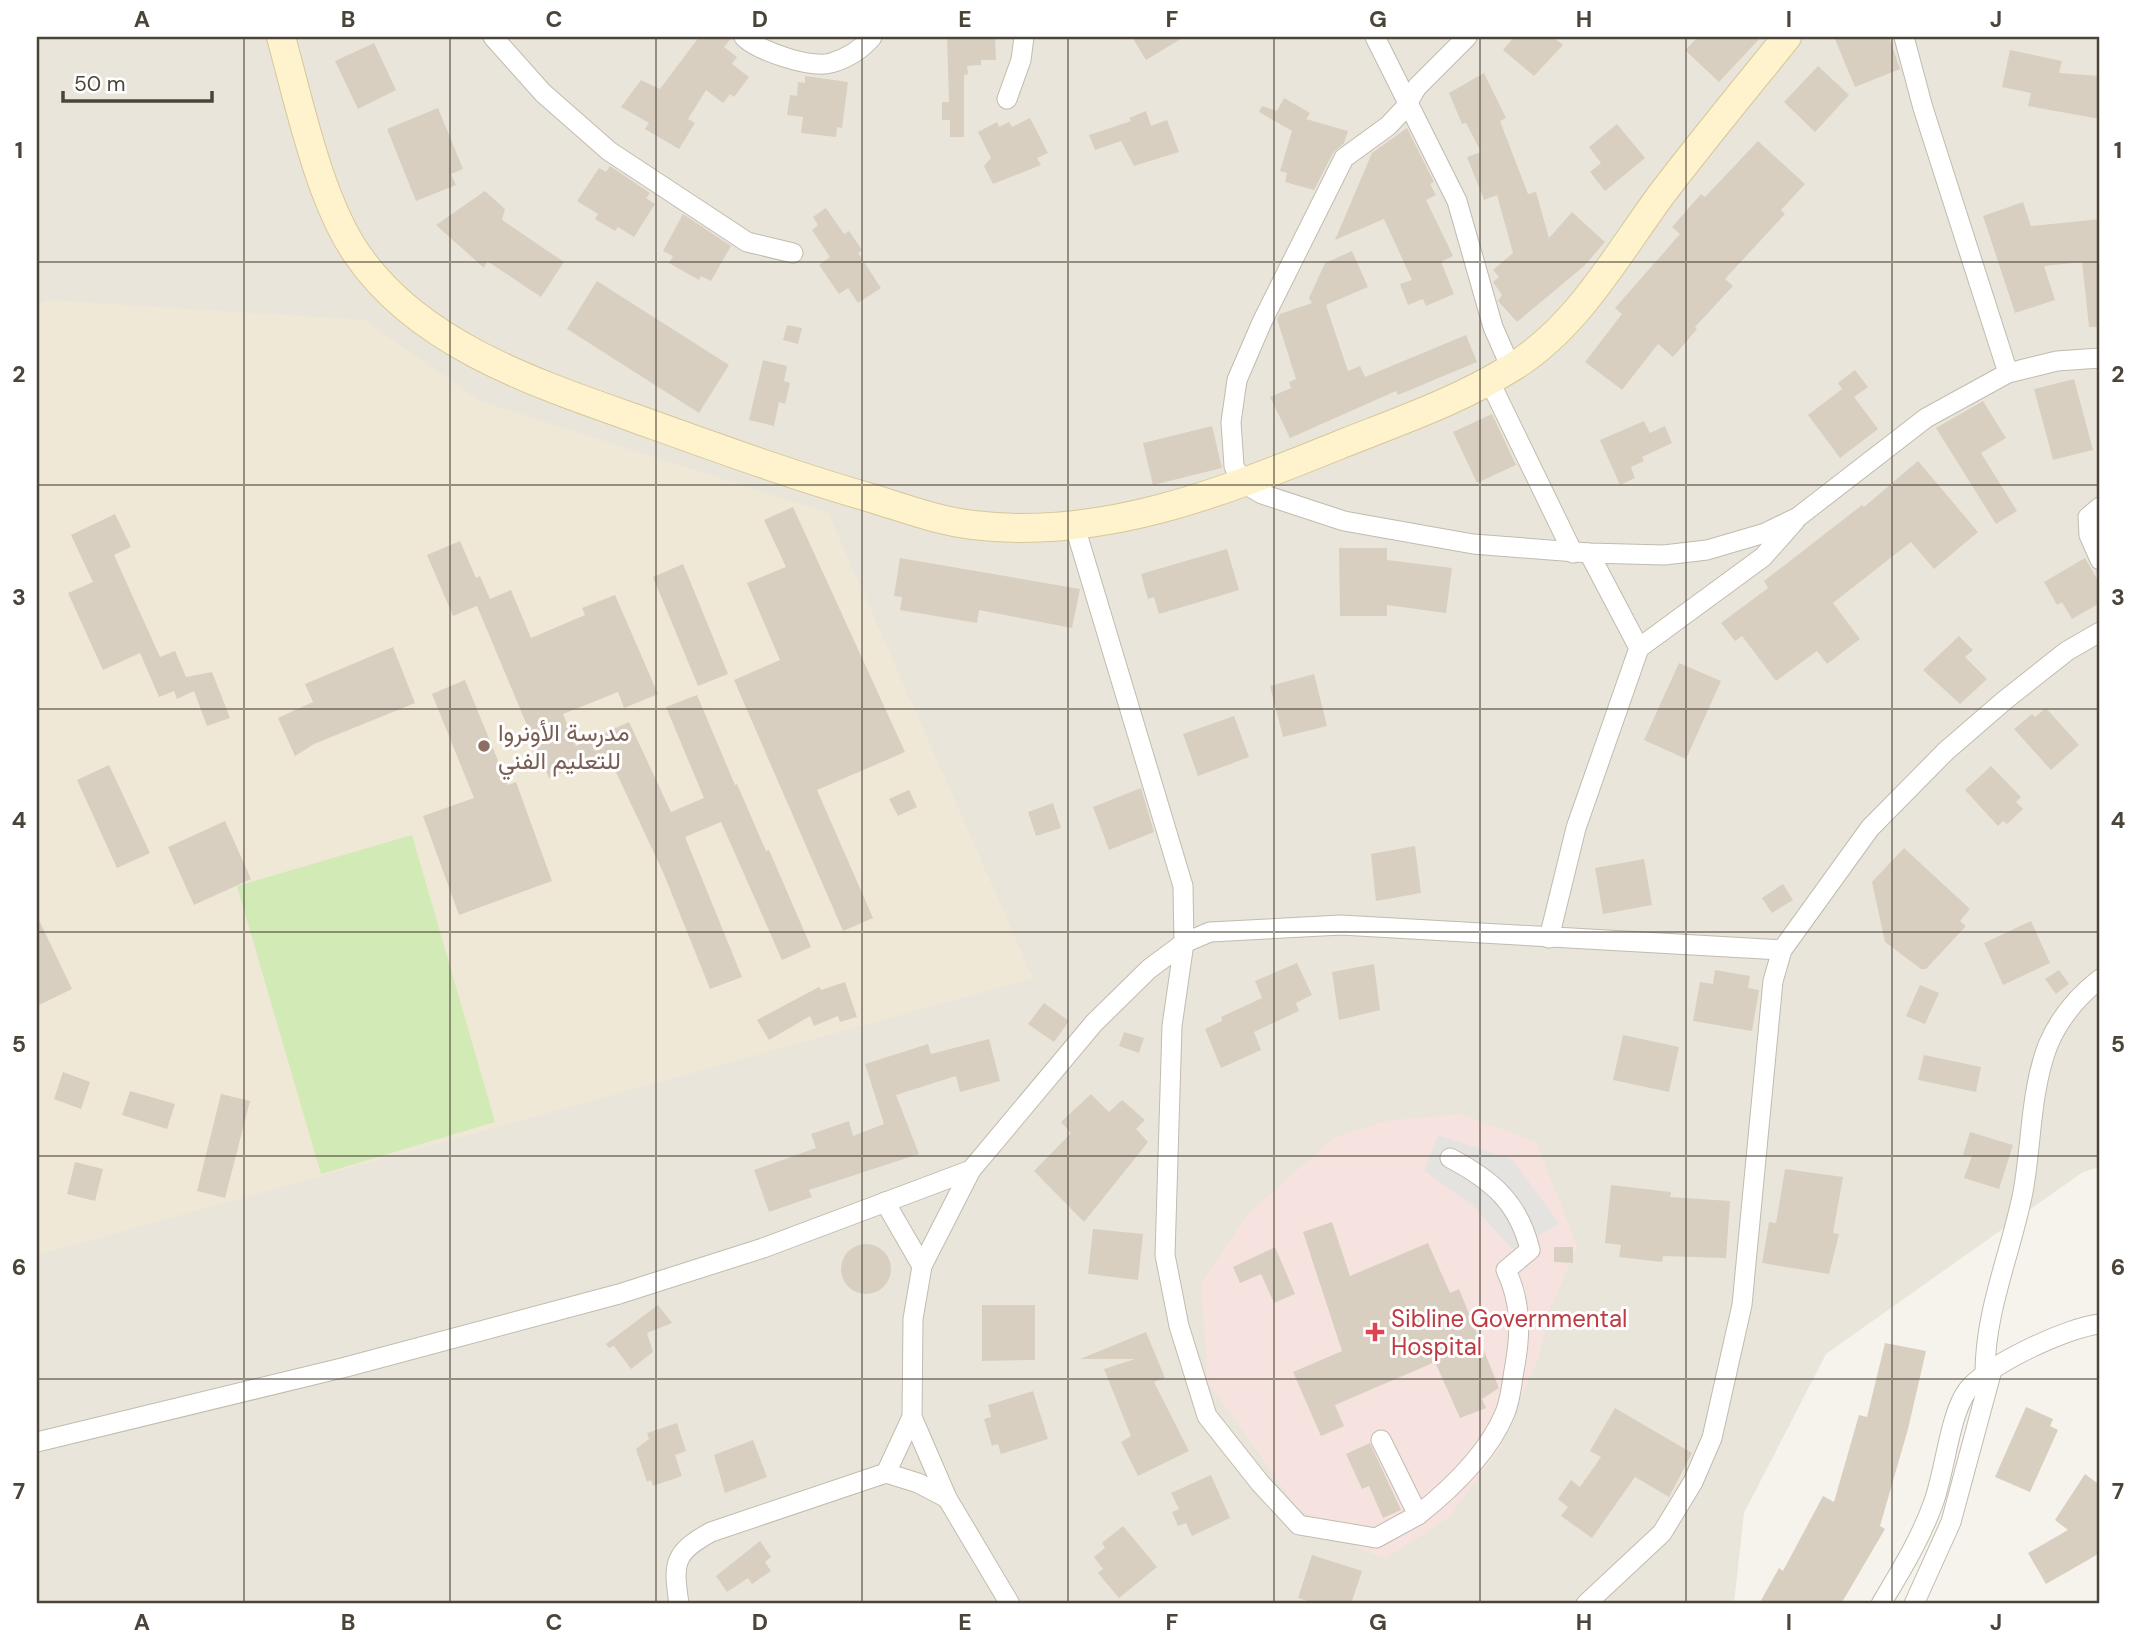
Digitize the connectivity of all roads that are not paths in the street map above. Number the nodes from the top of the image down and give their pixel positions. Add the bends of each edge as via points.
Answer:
1 (281, 37) edge
2 (494, 37) edge
3 (744, 37) edge
4 (872, 37) edge
5 (1024, 37) edge
6 (1375, 37) edge
7 (1467, 37) edge
8 (1787, 37) edge
9 (1904, 37) edge
10 (1408, 98) junction
11 (1007, 99) dead end
12 (793, 253) dead end
13 (2100, 358) edge
14 (2008, 373) junction
15 (1500, 374) junction
16 (1243, 483) junction
17 (2100, 507) edge
18 (1798, 517) junction
19 (1075, 527) junction
20 (1581, 553) junction
21 (2100, 560) edge
22 (2100, 632) edge
23 (1639, 648) junction
24 (1549, 938) junction
25 (1184, 943) junction
26 (1782, 950) junction
27 (2100, 979) edge
28 (1450, 1157) dead end
29 (971, 1170) junction
30 (885, 1202) junction
31 (922, 1266) junction
32 (2100, 1325) edge
33 (1988, 1372) junction
34 (912, 1417) junction
35 (1381, 1440) dead end
36 (37, 1442) edge
37 (886, 1473) junction
38 (947, 1498) junction
39 (1418, 1515) junction
40 (680, 1604) edge
41 (1010, 1604) edge
42 (1586, 1604) edge
43 (1881, 1604) edge
44 (1914, 1604) edge

1 - 19 main road via 322,177 358,255 404,307 453,344 588,402 809,480 968,524
2 - 12 street via 543,93 608,151 747,242
3 - 4 street via 752,45 795,60 829,64 860,51
5 - 11 street
6 - 10 street
7 - 10 street
8 - 15 main road via 1662,194 1579,308 1543,346
9 - 14 street
10 - 15 street via 1457,201 1493,327
10 - 16 street via 1388,125 1344,158 1262,322 1233,393 1232,453
13 - 14 street via 2057,361
14 - 18 street via 1926,418
15 - 16 main road
15 - 20 street
16 - 19 main road via 1156,511
16 - 20 street via 1286,503 1344,521 1436,540
17 - 21 street via 2088,517 2089,535
18 - 20 street via 1765,533 1707,550 1664,555
18 - 23 street via 1763,557
19 - 25 street via 1179,863 1184,886
20 - 23 street
22 - 26 street via 2067,651 2006,700 1902,793 1844,861
23 - 24 street via 1576,828
24 - 25 street via 1342,925 1210,932
24 - 26 street
25 - 29 street via 1149,968 1094,1023
25 - 39 street via 1172,1026 1165,1255 1179,1326 1207,1416 1299,1525 1376,1538
26 - 42 street via 1773,981 1742,1306 1712,1438 1699,1471 1662,1533
27 - 33 street via 2072,1005 2040,1069 2017,1220 1987,1328
28 - 39 street via 1474,1171 1514,1209 1524,1224 1530,1250 1506,1270 1517,1293 1520,1334 1506,1411 1489,1443 1445,1493
29 - 30 street
29 - 31 street
30 - 31 street
30 - 36 street via 764,1248 619,1294
31 - 34 street via 913,1319
32 - 33 street via 2070,1333
33 - 43 street via 1961,1401 1934,1502
33 - 44 street via 1951,1522
34 - 37 street
34 - 38 street
35 - 39 street
37 - 38 street
37 - 40 street via 711,1532 691,1543 675,1566
38 - 41 street

